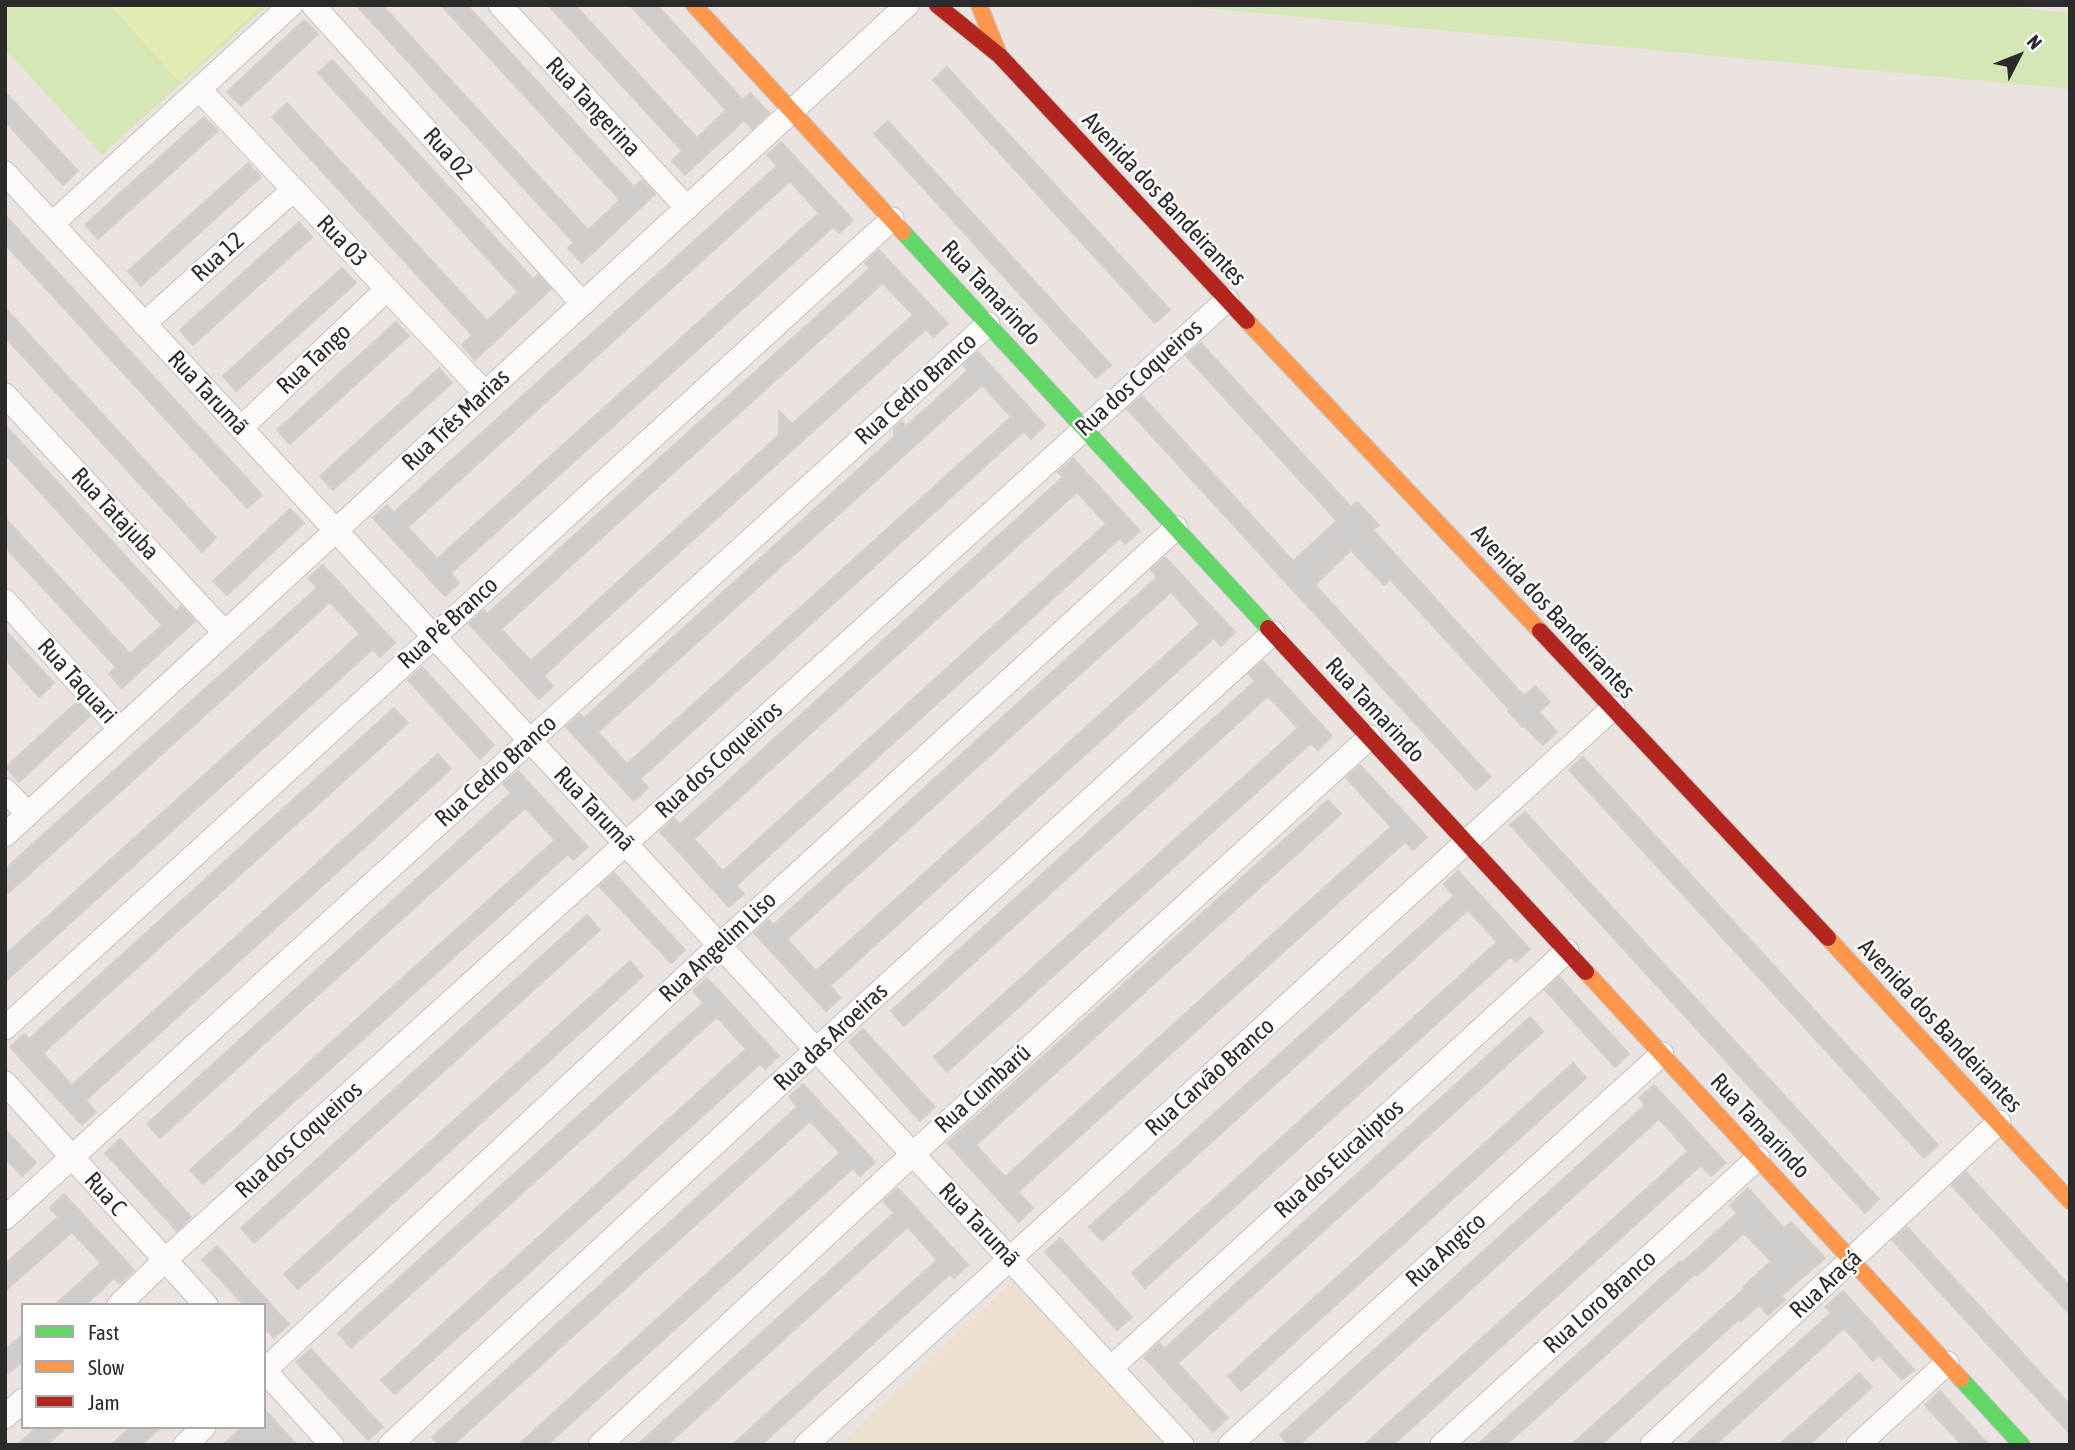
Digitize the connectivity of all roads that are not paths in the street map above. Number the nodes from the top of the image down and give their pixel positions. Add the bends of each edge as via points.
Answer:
1 (291, 5) edge
2 (313, 5) edge
3 (500, 5) edge
4 (695, 5) edge
5 (907, 5) edge
6 (937, 5) edge
7 (979, 5) edge
8 (1000, 56) junction
9 (199, 89) junction
10 (792, 111) junction
11 (5, 173) edge
12 (293, 190) junction
13 (687, 208) junction
14 (892, 219) junction
15 (52, 224) junction
16 (387, 289) junction
17 (1227, 300) junction
18 (583, 304) junction
19 (144, 324) junction
20 (988, 324) junction
21 (485, 394) junction
22 (5, 395) edge
23 (1084, 427) junction
24 (241, 428) junction
25 (1177, 528) junction
26 (336, 531) junction
27 (5, 601) edge
28 (225, 633) junction
29 (1273, 633) junction
30 (434, 636) junction
31 (1613, 708) junction
32 (120, 729) junction
33 (1370, 737) junction
34 (530, 740) junction
35 (5, 790) edge
36 (28, 814) junction
37 (5, 835) edge
38 (1467, 843) junction
39 (626, 844) junction
40 (719, 945) junction
41 (1567, 951) junction
42 (5, 1028) edge
43 (816, 1050) junction
44 (1662, 1054) junction
45 (5, 1083) edge
46 (1999, 1122) junction
47 (913, 1154) junction
48 (72, 1157) junction
49 (1758, 1158) junction
50 (2070, 1201) edge
51 (5, 1218) edge
52 (1009, 1258) junction
53 (165, 1260) junction
54 (1852, 1260) junction
55 (121, 1303) edge
56 (203, 1303) edge
57 (1947, 1363) junction
58 (266, 1368) edge
59 (1111, 1368) junction
60 (266, 1372) edge
61 (21, 1402) edge
62 (5, 1417) edge
63 (202, 1429) edge
64 (185, 1445) edge
65 (332, 1445) edge
66 (390, 1445) edge
67 (600, 1445) edge
68 (806, 1445) edge
69 (1182, 1445) edge
70 (1230, 1445) edge
71 (1442, 1445) edge
72 (1652, 1445) edge
73 (1858, 1445) edge
74 (2022, 1445) edge

1 - 9 street
2 - 18 street, Rua 02
3 - 13 street, Rua Tangerina
4 - 10 street, Rua Tamarindo
5 - 10 street, Rua Três Marias
6 - 8 street, Avenida dos Bandeirantes
7 - 8 street, Avenida dos Bandeirantes
8 - 17 street, Avenida dos Bandeirantes
9 - 12 street, Rua 03
9 - 15 street
10 - 13 street, Rua Três Marias
10 - 14 street, Rua Tamarindo
11 - 15 street, Rua Tarumã
12 - 16 street, Rua 03
12 - 19 street, Rua 12
13 - 18 street, Rua Três Marias
14 - 20 street, Rua Tamarindo
14 - 30 street, Rua Pé Branco
15 - 19 street, Rua Tarumã
16 - 21 street, Rua 03
16 - 24 street, Rua Tango
17 - 23 street, Rua dos Coqueiros
17 - 31 street, Avenida dos Bandeirantes
18 - 21 street, Rua Três Marias
19 - 24 street, Rua Tarumã
20 - 23 street, Rua Tamarindo
20 - 34 street, Rua Cedro Branco
21 - 26 street, Rua Três Marias
22 - 28 street, Rua Tatajuba
23 - 25 street, Rua Tamarindo
23 - 39 street, Rua dos Coqueiros
24 - 26 street, Rua Tarumã
25 - 29 street, Rua Tamarindo
25 - 40 street, Rua Angelim Liso
26 - 28 street, Rua Três Marias
26 - 30 street, Rua Tarumã
27 - 32 street, Rua Taquari
28 - 32 street, Rua Três Marias
29 - 33 street, Rua Tamarindo
29 - 43 street, Rua das Aroeiras
30 - 34 street, Rua Tarumã
30 - 42 street, Rua Pé Branco
31 - 38 street, Rua Carvão Branco
31 - 46 street, Avenida dos Bandeirantes
32 - 36 street, Rua Três Marias
33 - 38 street, Rua Tamarindo
33 - 47 street, Rua Cumbarú
34 - 39 street, Rua Tarumã
34 - 48 street, Rua Cedro Branco
35 - 36 street
36 - 37 street, Rua Três Marias
38 - 41 street, Rua Tamarindo
38 - 52 street, Rua Carvão Branco
39 - 40 street, Rua Tarumã
39 - 53 street, Rua dos Coqueiros
40 - 43 street, Rua Tarumã
40 - 58 street, Rua Angelim Liso
41 - 44 street, Rua Tamarindo
41 - 59 street, Rua dos Eucaliptos
43 - 47 street, Rua Tarumã
43 - 66 street, Rua das Aroeiras
44 - 49 street, Rua Tamarindo
44 - 70 street, Rua Angico
45 - 48 street, Rua C
46 - 50 street, Avenida dos Bandeirantes
46 - 54 street, Rua Araçá
47 - 52 street, Rua Tarumã
47 - 67 street, Rua Cumbarú
48 - 51 street, Rua Cedro Branco
48 - 53 street, Rua C
49 - 54 street, Rua Tamarindo
49 - 71 street, Rua Loro Branco
52 - 59 street, Rua Tarumã
52 - 68 street, Rua Carvão Branco
53 - 55 street, Rua dos Coqueiros
53 - 56 street, Rua C
54 - 57 street, Rua Tamarindo
54 - 72 street, Rua Araçá
57 - 73 street
57 - 74 street, Rua Tamarindo
59 - 69 street, Rua Tarumã
60 - 65 street
61 - 62 street
63 - 64 street

